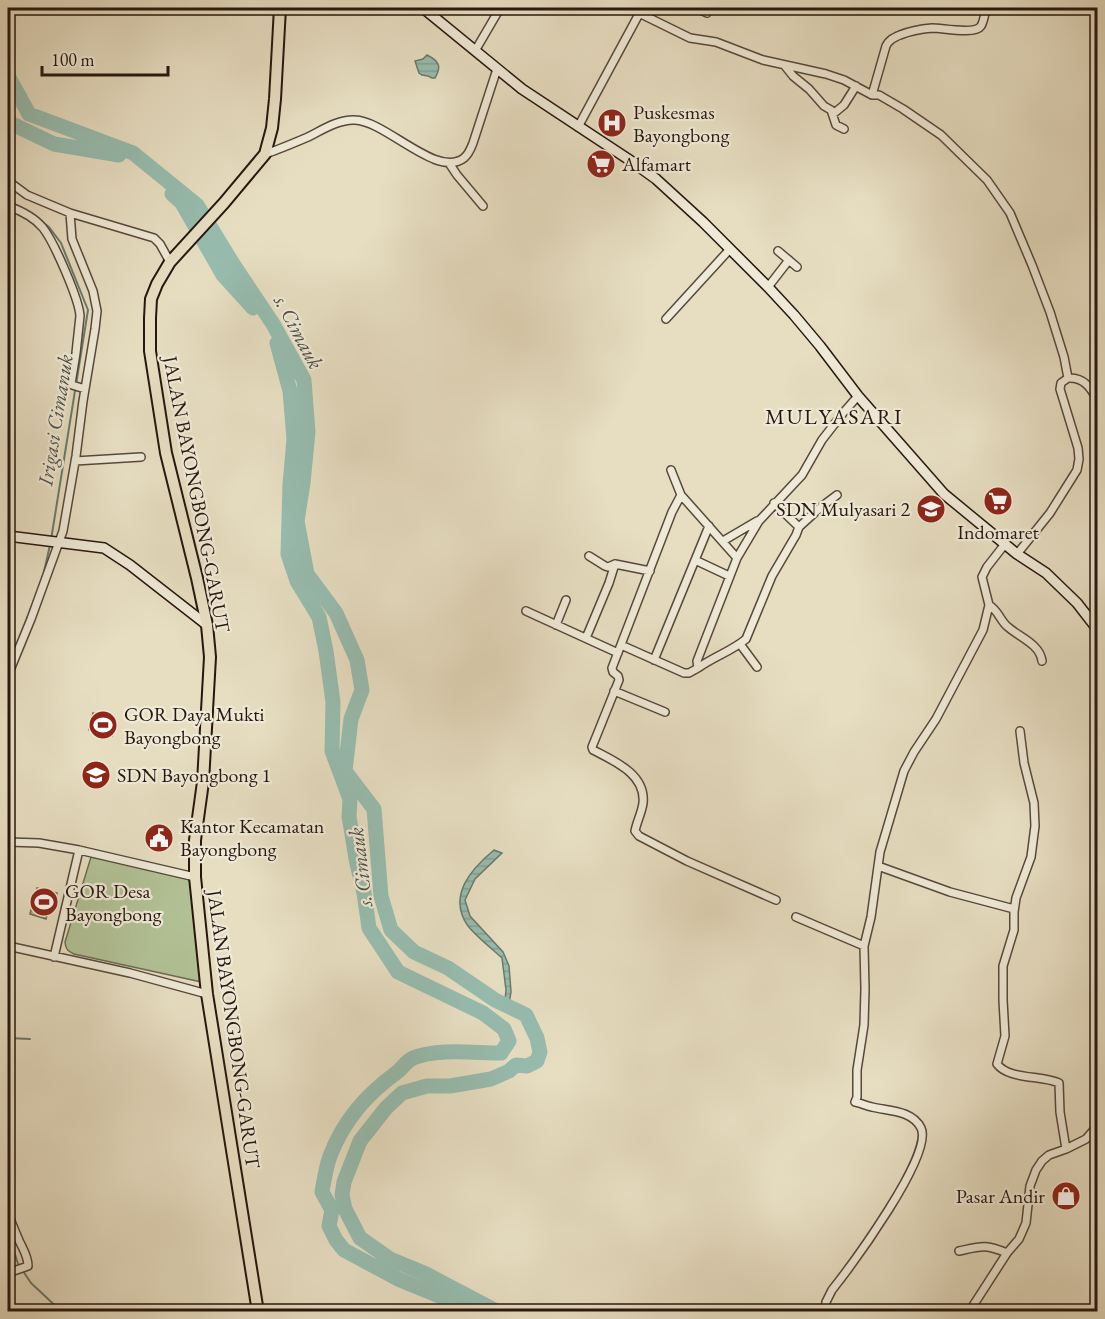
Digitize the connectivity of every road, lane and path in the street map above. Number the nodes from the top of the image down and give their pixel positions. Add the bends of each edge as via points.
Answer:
1 (280, 8) edge
2 (423, 8) edge
3 (696, 8) edge
4 (986, 8) edge
5 (499, 10) dead end
6 (634, 10) edge
7 (707, 13) dead end
8 (475, 51) junction
9 (785, 66) junction
10 (497, 69) junction
11 (856, 86) junction
12 (872, 94) junction
13 (833, 114) junction
14 (578, 127) junction
15 (844, 129) dead end
16 (265, 154) junction
17 (450, 163) junction
18 (8, 181) edge
19 (8, 206) edge
20 (483, 206) dead end
21 (70, 213) junction
22 (730, 249) junction
23 (778, 251) dead end
24 (789, 261) junction
25 (171, 262) junction
26 (797, 267) dead end
27 (768, 287) junction
28 (666, 319) dead end
29 (1068, 378) junction
30 (84, 389) junction
31 (858, 396) junction
32 (1098, 401) edge
33 (141, 457) dead end
34 (75, 461) junction
35 (671, 470) dead end
36 (681, 495) junction
37 (837, 495) dead end
38 (774, 503) junction
39 (759, 520) junction
40 (709, 526) junction
41 (799, 526) junction
42 (8, 536) edge
43 (723, 541) junction
44 (57, 542) junction
45 (1005, 544) junction
46 (1017, 554) junction
47 (589, 556) dead end
48 (736, 558) junction
49 (695, 560) junction
50 (615, 564) junction
51 (650, 571) junction
52 (729, 576) junction
53 (566, 600) dead end
54 (989, 605) junction
55 (526, 611) dead end
56 (207, 625) junction
57 (556, 625) junction
58 (1098, 630) edge
59 (586, 638) junction
60 (740, 644) junction
61 (621, 645) junction
62 (618, 653) junction
63 (654, 660) junction
64 (1042, 661) dead end
65 (757, 667) dead end
66 (698, 668) junction
67 (8, 675) edge
68 (614, 691) junction
69 (665, 712) dead end
70 (1020, 731) dead end
71 (8, 842) edge
72 (79, 850) junction
73 (878, 866) junction
74 (195, 877) junction
75 (776, 900) dead end
76 (1014, 909) junction
77 (796, 917) dead end
78 (8, 945) edge
79 (864, 946) junction
80 (54, 957) junction
81 (207, 994) junction
82 (1098, 1125) edge
83 (1066, 1149) junction
84 (8, 1210) edge
85 (959, 1251) dead end
86 (1007, 1253) junction
87 (8, 1273) edge
88 (258, 1311) edge
89 (825, 1311) edge
90 (969, 1311) edge

1 - 16 main road, JALAN BAYONGBONG-GARUT via 275,99
2 - 8 main road
3 - 7 street
4 - 12 street via 982,24 975,30 931,28 889,40
5 - 8 street
6 - 9 street via 690,38 716,42
6 - 14 street
8 - 10 main road
9 - 11 street via 826,74
9 - 13 street
10 - 14 main road
10 - 17 street via 468,154
11 - 12 street
11 - 13 street
12 - 29 street via 887,99 941,135 987,180 1006,206 1050,312
13 - 15 street via 836,125
14 - 22 main road via 656,179
16 - 17 street via 354,120 387,132 428,157
16 - 25 main road, JALAN BAYONGBONG-GARUT
17 - 20 street
18 - 21 street via 27,195
19 - 30 street via 42,227 59,258 80,316 71,384
21 - 25 street via 154,238
21 - 30 street via 72,239 97,311
22 - 27 main road
22 - 28 street
23 - 24 street
24 - 26 street
24 - 27 street
25 - 56 main road, JALAN BAYONGBONG-GARUT via 150,299 150,351 166,453
27 - 31 main road
29 - 32 street via 1086,383
29 - 46 street via 1060,389 1078,448 1077,470 1050,513
30 - 34 street
31 - 38 street via 817,447 802,475
31 - 45 main road via 944,494
33 - 34 street
34 - 44 street via 63,531
35 - 36 street
36 - 40 street
36 - 51 street
37 - 41 street
38 - 39 street
38 - 41 street
39 - 43 street
39 - 48 street
40 - 43 street
40 - 49 street
41 - 60 street via 772,576 746,639
42 - 44 main road
43 - 48 street
44 - 56 main road via 97,546 111,552
44 - 67 street
45 - 46 main road
45 - 54 street via 982,577
46 - 58 main road via 1065,590
47 - 50 street via 604,566
48 - 52 street
49 - 52 street
49 - 63 street
50 - 51 street
50 - 59 street
51 - 61 street
52 - 66 street via 697,661
53 - 57 street
54 - 64 street via 1008,627 1040,652
54 - 73 street via 983,630 904,771
55 - 57 street
56 - 74 main road, JALAN BAYONGBONG-GARUT via 210,657
57 - 59 street
59 - 62 street
60 - 65 street
60 - 66 street
61 - 62 street
61 - 63 street
62 - 68 street via 612,668 619,680
63 - 66 street via 684,673
68 - 69 street
68 - 75 street via 592,747 640,783 643,799 636,834
70 - 76 street via 1035,826 1031,857
71 - 72 street
72 - 74 street
72 - 80 street
73 - 76 street via 950,892
73 - 79 street
74 - 81 main road, JALAN BAYONGBONG-GARUT
76 - 83 street via 1014,930 1003,966 1005,1036 997,1064 1005,1071 1059,1083
77 - 79 street
78 - 80 street
79 - 89 street via 864,1025 855,1102 913,1118 923,1136 889,1211 832,1290
80 - 81 street
81 - 88 main road, JALAN BAYONGBONG-GARUT
82 - 83 street via 1086,1138
83 - 86 street via 1049,1155 1036,1170 1026,1223
84 - 87 street via 28,1266
85 - 86 street via 991,1246
86 - 90 street

